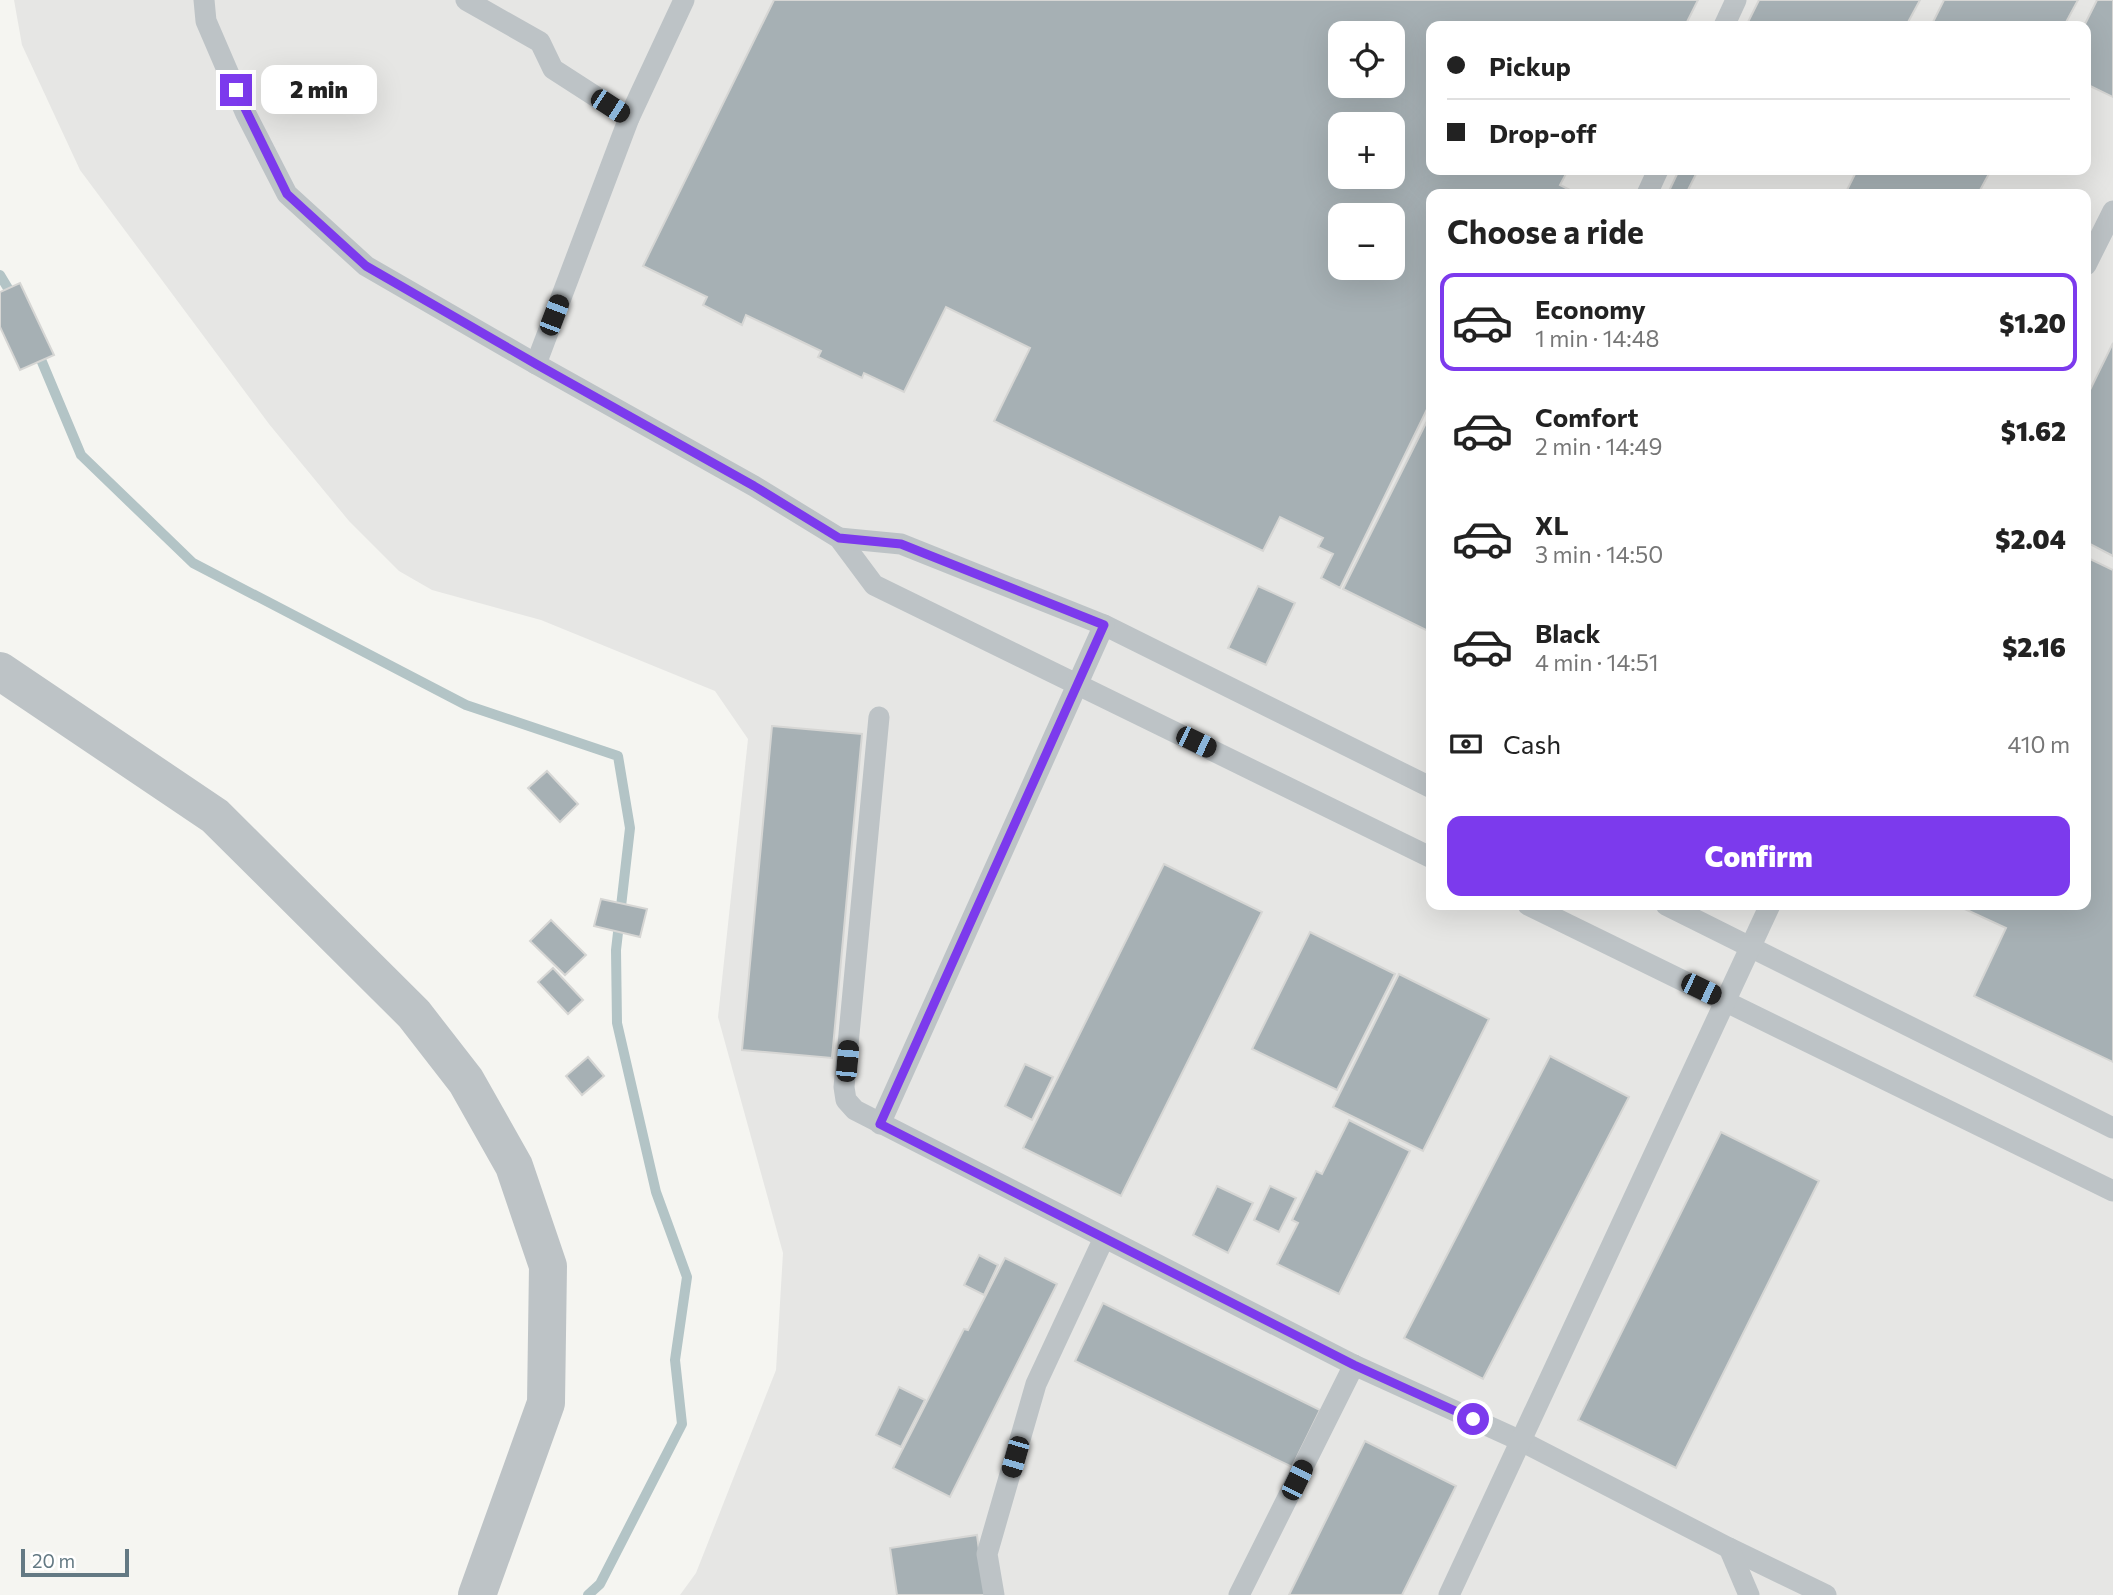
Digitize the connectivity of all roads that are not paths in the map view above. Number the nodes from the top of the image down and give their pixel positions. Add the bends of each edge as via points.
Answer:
1 (204, 0) edge
2 (466, 0) edge
3 (684, 0) edge
4 (1736, 0) edge
5 (1726, 21) edge
6 (629, 118) junction
7 (2113, 211) edge
8 (2091, 255) edge
9 (536, 364) junction
10 (839, 538) junction
11 (1104, 625) junction
12 (0, 671) edge
13 (1078, 684) junction
14 (879, 716) dead end
15 (1426, 785) edge
16 (1426, 855) edge
17 (1538, 910) edge
18 (1768, 910) edge
19 (1693, 911) edge
20 (1749, 947) junction
21 (1726, 1002) junction
22 (880, 1124) junction
23 (2113, 1128) edge
24 (2113, 1191) edge
25 (1104, 1238) junction
26 (1354, 1365) junction
27 (1521, 1441) junction
28 (1729, 1548) junction
29 (477, 1595) edge
30 (994, 1595) edge
31 (1240, 1595) edge
32 (1449, 1595) edge
33 (1749, 1595) edge
34 (1826, 1595) edge

1 - 9 lane via 211,33 287,194 366,266
2 - 6 lane via 540,42 553,69
3 - 6 lane
4 - 5 lane
6 - 9 lane
7 - 8 lane
9 - 10 lane
10 - 11 lane via 901,544
10 - 13 lane via 874,585
11 - 13 lane
11 - 15 lane
12 - 29 street via 215,816 414,1014 466,1081 514,1166 548,1266 546,1403
13 - 16 lane
13 - 22 lane
14 - 22 lane via 844,1087 846,1100 855,1110
17 - 21 lane
18 - 20 lane
19 - 20 lane
20 - 21 lane
20 - 23 lane
21 - 24 lane
21 - 27 lane
22 - 25 lane
25 - 26 lane
25 - 30 lane via 1036,1384 987,1554
26 - 27 lane
26 - 31 lane
27 - 28 lane
27 - 32 lane
28 - 33 lane
28 - 34 lane

